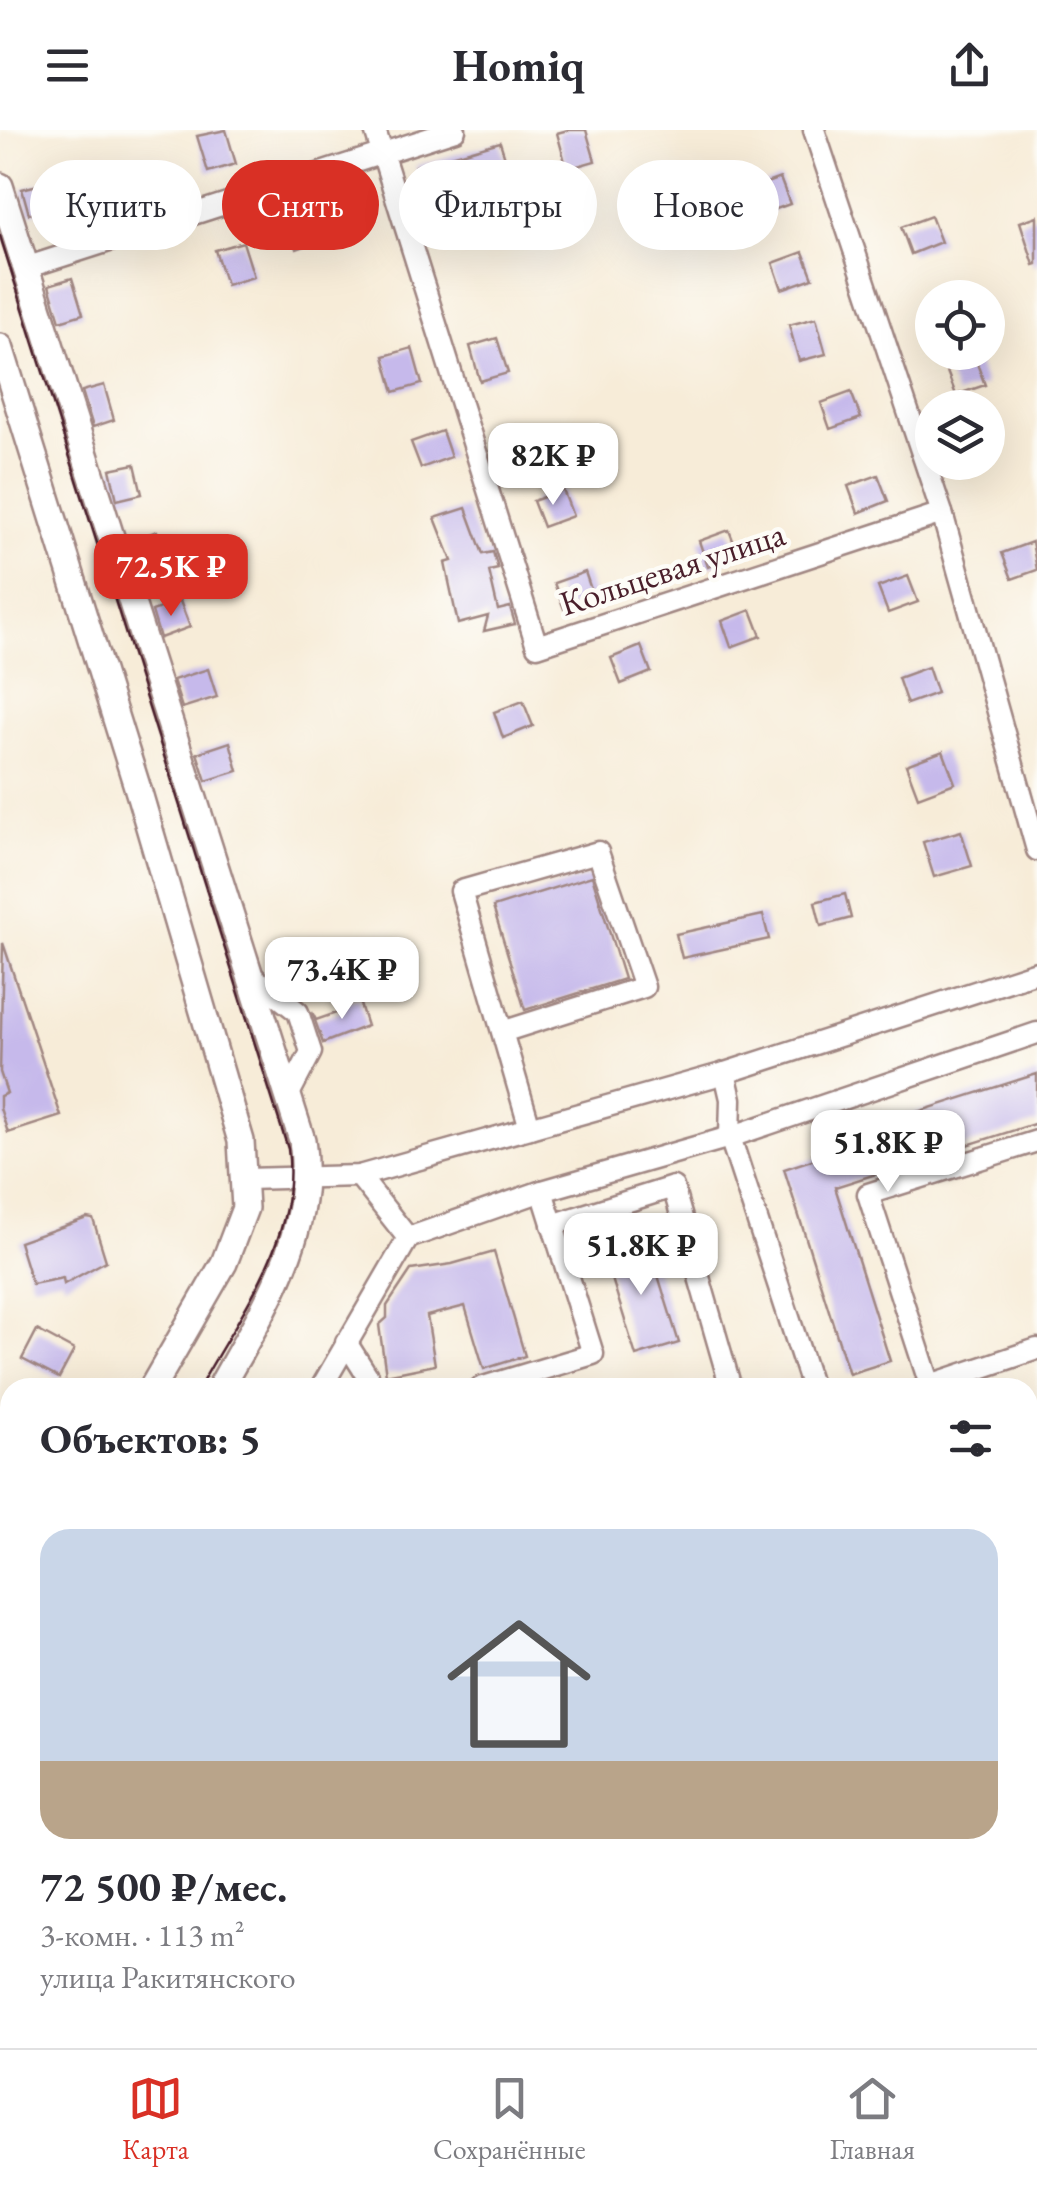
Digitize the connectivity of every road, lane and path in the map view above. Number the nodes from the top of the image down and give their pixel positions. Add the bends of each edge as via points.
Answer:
1 (375, 130) edge
2 (455, 130) edge
3 (814, 130) edge
4 (382, 154) junction
5 (0, 186) edge
6 (25, 268) junction
7 (0, 347) edge
8 (942, 513) junction
9 (1037, 850) edge
10 (247, 972) junction
11 (1037, 972) edge
12 (502, 1032) junction
13 (1037, 1033) edge
14 (725, 1072) junction
15 (288, 1096) junction
16 (530, 1128) junction
17 (730, 1137) junction
18 (1037, 1141) edge
19 (307, 1175) junction
20 (359, 1176) junction
21 (246, 1179) junction
22 (542, 1191) junction
23 (552, 1225) junction
24 (408, 1238) junction
25 (346, 1342) junction
26 (1037, 1349) edge
27 (158, 1378) edge
28 (225, 1378) edge
29 (326, 1378) edge
30 (369, 1378) edge
31 (513, 1378) edge
32 (728, 1378) edge
33 (809, 1378) edge
34 (924, 1378) edge
35 (950, 1378) edge

1 - 4 street, Кольцевая улица
2 - 4 street
3 - 8 street
4 - 6 street
4 - 8 street, Кольцевая улица via 537,646
5 - 6 main road
6 - 10 main road
7 - 21 main road via 234,1110
8 - 9 street
10 - 15 main road
10 - 15 street via 298,1012 311,1052
11 - 14 street
12 - 12 street via 462,892 598,852 644,987
12 - 16 street
13 - 17 street
14 - 16 street
14 - 17 street
15 - 19 main road
16 - 20 street
17 - 22 street
17 - 33 street
18 - 34 street via 868,1194
19 - 20 street
19 - 21 street
19 - 28 main road via 285,1267
20 - 24 street
21 - 27 main road via 244,1208 224,1264
22 - 23 street
22 - 24 street
23 - 31 street via 593,1354
23 - 32 street via 672,1186
24 - 25 street
25 - 29 street
25 - 30 street
26 - 35 street

